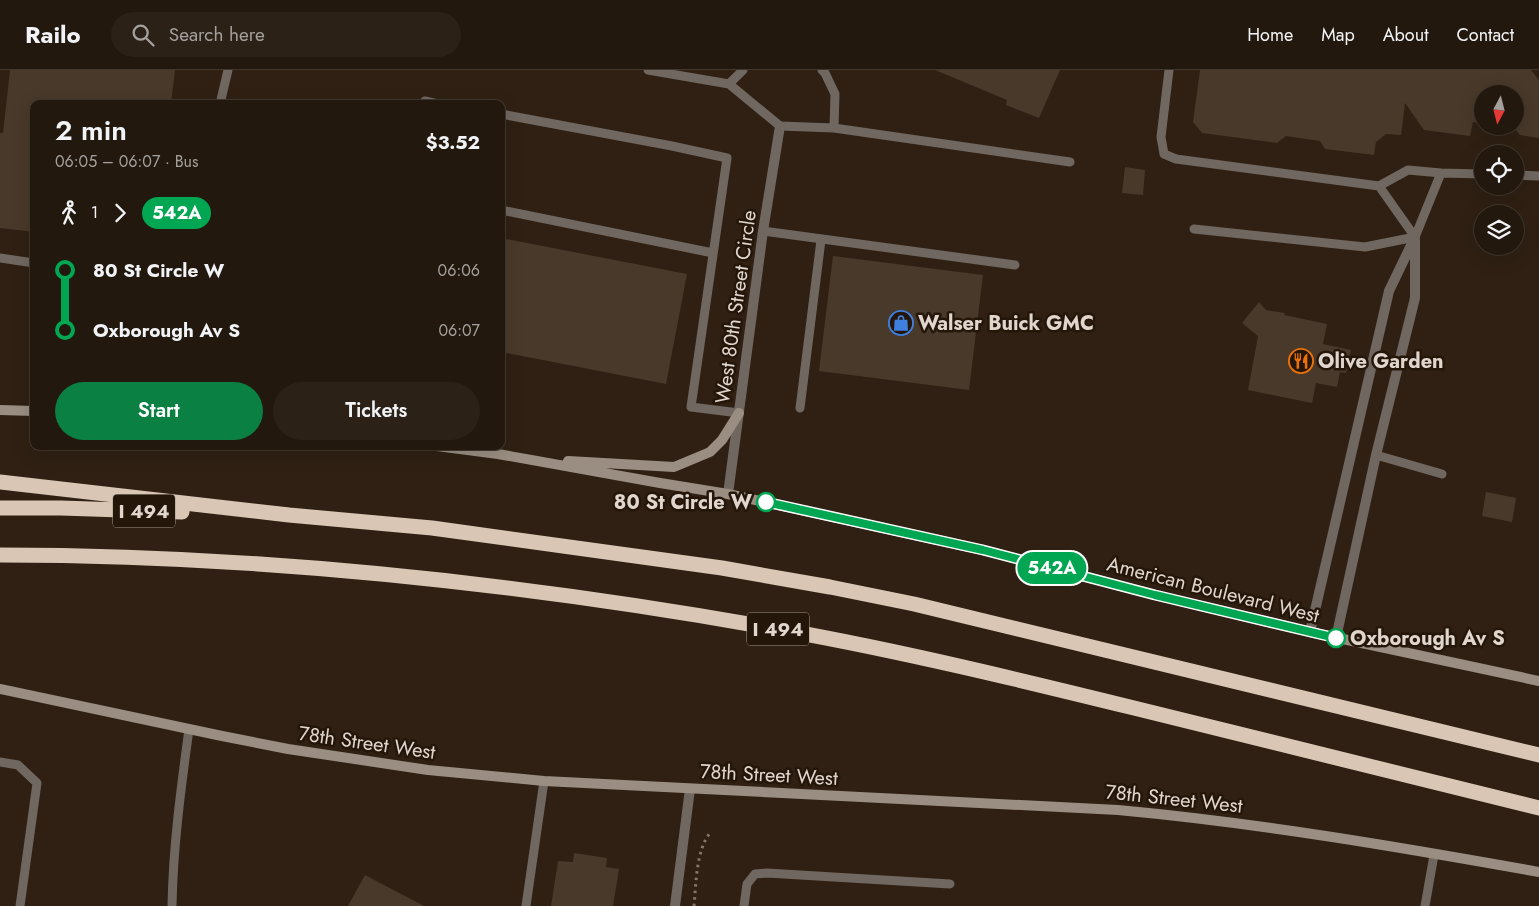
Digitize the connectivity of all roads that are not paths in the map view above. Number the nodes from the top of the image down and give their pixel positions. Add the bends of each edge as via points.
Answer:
1 (228, 70) edge
2 (648, 70) edge
3 (743, 70) edge
4 (822, 70) edge
5 (1169, 70) edge
6 (729, 84) junction
7 (221, 100) edge
8 (505, 115) edge
9 (780, 126) junction
10 (834, 128) junction
11 (1070, 162) dead end
12 (1440, 173) junction
13 (1474, 174) edge
14 (1524, 175) edge
15 (1539, 176) edge
16 (1379, 186) junction
17 (505, 211) edge
18 (1194, 229) dead end
19 (763, 231) junction
20 (1415, 237) junction
21 (821, 240) junction
22 (713, 253) junction
23 (0, 258) edge
24 (30, 262) edge
25 (1015, 265) dead end
26 (800, 408) dead end
27 (0, 410) edge
28 (30, 411) edge
29 (739, 413) junction
30 (465, 450) edge
31 (1376, 455) junction
32 (520, 458) junction
33 (1442, 474) dead end
34 (0, 482) edge
35 (728, 494) junction
36 (0, 508) edge
37 (289, 515) junction
38 (0, 555) edge
39 (1310, 632) junction
40 (1336, 638) junction
41 (1539, 681) edge
42 (0, 689) edge
43 (190, 729) junction
44 (1539, 755) edge
45 (0, 762) edge
46 (544, 781) junction
47 (690, 789) junction
48 (1539, 808) edge
49 (1434, 854) junction
50 (1539, 872) edge
51 (950, 884) dead end
52 (20, 906) edge
53 (172, 906) edge
54 (526, 906) edge
55 (675, 906) edge
56 (744, 906) edge
57 (1425, 906) edge

1 - 7 lane
2 - 6 lane
3 - 6 lane
4 - 10 lane via 835,94
5 - 16 lane via 1161,136 1164,154 1176,159
6 - 9 lane
8 - 22 lane via 727,158
9 - 10 lane
9 - 19 street, West 80th Street Circle
10 - 11 lane
12 - 13 lane
12 - 16 lane via 1408,170
12 - 20 lane
14 - 15 lane
16 - 20 lane
17 - 22 lane
18 - 20 lane via 1365,247
19 - 21 lane
19 - 29 street, West 80th Street Circle
20 - 31 street via 1415,298
20 - 39 street via 1389,290
21 - 25 lane
21 - 26 lane
22 - 29 lane via 691,407
23 - 24 lane
27 - 28 street
29 - 32 street via 710,452 674,467
29 - 35 street, West 80th Street Circle
30 - 32 street, American Boulevard West
31 - 33 lane
31 - 40 street
32 - 35 street, American Boulevard West
34 - 37 highway
35 - 39 street, American Boulevard West via 983,550
36 - 37 highway, I 494
37 - 44 highway, I 494 via 432,528 722,568 830,587 943,611
38 - 48 highway, I 494 via 85,555 394,574 617,602 789,631 986,672
39 - 40 street, American Boulevard West
40 - 41 street, American Boulevard West
42 - 43 street, 78th Street West
43 - 46 street, 78th Street West via 288,749 428,770
43 - 53 lane via 182,780
45 - 52 lane via 18,765 37,783
46 - 47 street, 78th Street West
46 - 54 lane
47 - 49 street, 78th Street West via 1188,816
47 - 55 street
49 - 50 street, 78th Street West
49 - 57 lane
51 - 56 lane via 755,874 746,884

